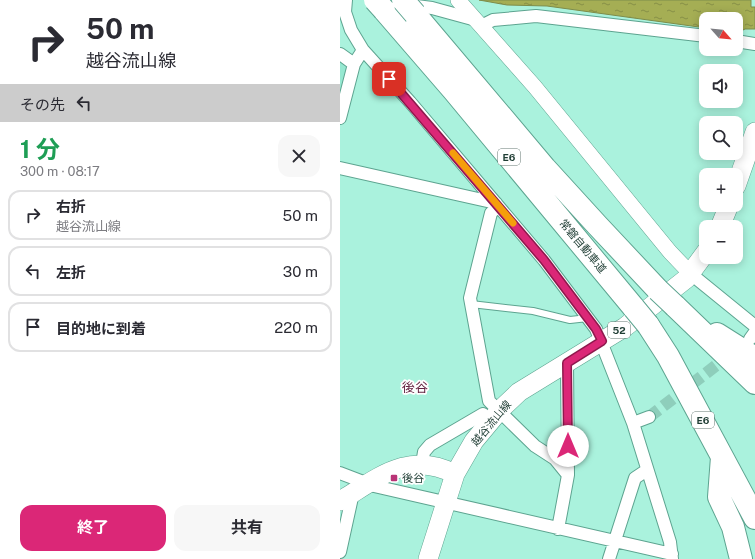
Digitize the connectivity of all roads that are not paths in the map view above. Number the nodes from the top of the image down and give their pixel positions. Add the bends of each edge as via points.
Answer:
1 (346, 0) edge
2 (377, 3) edge
3 (461, 4) edge
4 (409, 7) edge
5 (478, 23) junction
6 (699, 35) edge
7 (743, 42) edge
8 (755, 44) edge
9 (363, 50) junction
10 (340, 54) edge
11 (354, 64) junction
12 (340, 118) edge
13 (755, 132) edge
14 (340, 168) edge
15 (742, 168) edge
16 (497, 204) junction
17 (699, 262) edge
18 (691, 274) junction
19 (471, 304) junction
20 (677, 308) junction
21 (588, 318) junction
22 (755, 326) edge
23 (602, 341) junction
24 (753, 343) edge
25 (567, 363) junction
26 (755, 383) edge
27 (491, 413) junction
28 (649, 418) tunnel mouth
29 (633, 423) junction
30 (722, 457) junction
31 (422, 464) junction
32 (647, 470) junction
33 (340, 473) edge
34 (455, 474) junction
35 (568, 475) junction
36 (354, 493) edge
37 (445, 502) junction
38 (755, 518) edge
39 (558, 529) junction
40 (613, 541) junction
41 (340, 552) edge
42 (672, 556) edge
43 (428, 559) edge
44 (609, 559) edge
45 (741, 559) edge

1 - 9 street via 345,12 351,30
2 - 5 street via 432,8
2 - 30 highway, 常磐自動車道 / E6, bridge via 454,91 648,325 668,356
3 - 5 street
4 - 20 highway, 常磐自動車道 / E6, bridge via 545,168
5 - 6 street via 536,16
5 - 18 street via 535,87 670,252
7 - 8 street
9 - 11 street
9 - 16 street
10 - 11 street
11 - 12 street
13 - 15 main road
14 - 16 street
16 - 19 street via 491,213 470,298
16 - 21 street
17 - 18 main road, 越谷流山線 / 52
18 - 22 street
18 - 23 main road, 越谷流山線 / 52
19 - 21 lane via 533,311 570,320
19 - 27 street
20 - 24 highway
20 - 26 highway, 常磐自動車道 / E6
21 - 23 street
23 - 25 main road, 越谷流山線 / 52
23 - 29 street
25 - 27 main road, 越谷流山線 / 52 via 519,392
25 - 35 street
27 - 31 street via 430,445 424,452
27 - 34 main road, 越谷流山線 / 52
27 - 35 street via 555,460
28 - 29 street
29 - 32 street
30 - 38 highway, 常磐自動車道 / E6
30 - 45 highway via 720,497 733,527
31 - 34 main road
31 - 36 main road via 392,470
32 - 40 street via 635,478
32 - 42 street
33 - 36 street via 350,476
34 - 37 main road, 越谷流山線 / 52
35 - 39 street
36 - 37 street
36 - 41 street
37 - 39 street
37 - 43 main road, 越谷流山線 / 52
39 - 40 street
40 - 42 street
40 - 44 street

